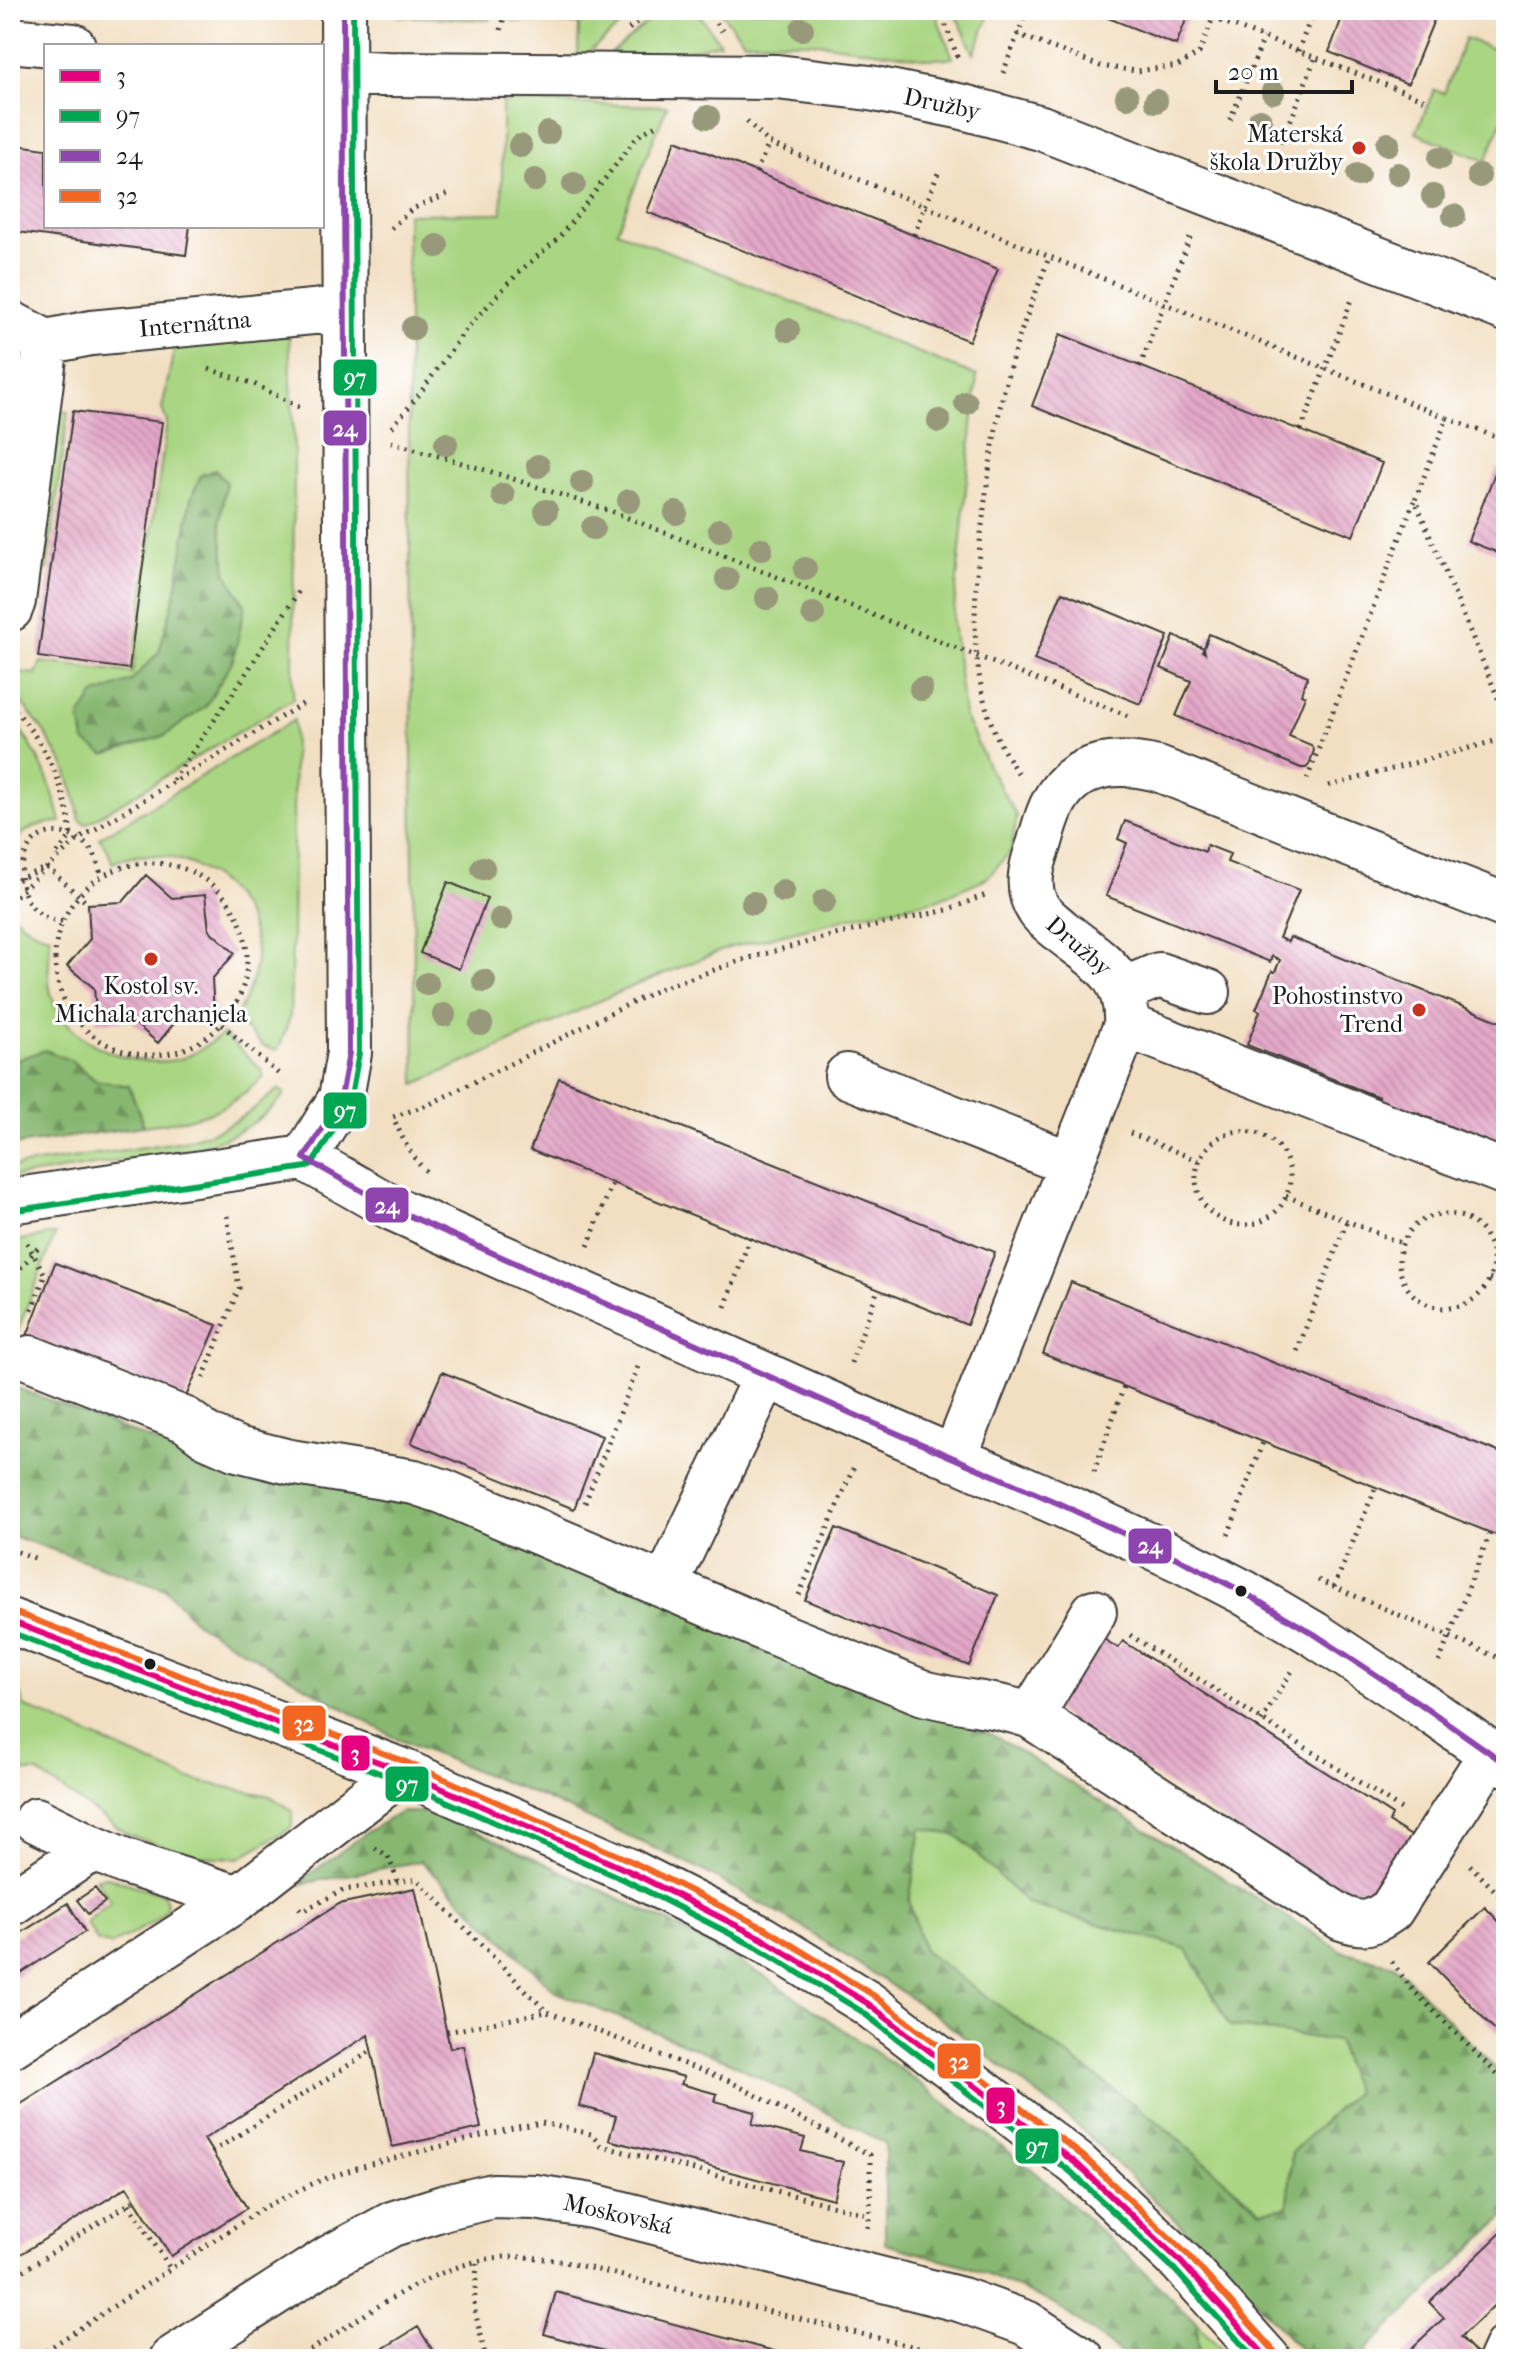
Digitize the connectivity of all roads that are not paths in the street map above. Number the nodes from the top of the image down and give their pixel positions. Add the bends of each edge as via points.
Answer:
1 (343, 10) edge
2 (10, 40) edge
3 (52, 44) edge
4 (333, 72) edge
5 (345, 309) junction
6 (1506, 309) edge
7 (28, 332) edge
8 (10, 609) edge
9 (1506, 906) edge
10 (1208, 992) dead end
11 (1124, 1008) junction
12 (847, 1076) dead end
13 (304, 1158) junction
14 (1071, 1164) junction
15 (1506, 1173) edge
16 (15, 1216) edge
17 (30, 1358) road end
18 (766, 1375) junction
19 (954, 1459) junction
20 (665, 1586) junction
21 (1094, 1612) road end
22 (10, 1621) edge
23 (1031, 1716) junction
24 (1499, 1758) edge
25 (402, 1771) junction
26 (36, 1820) dead end
27 (93, 1848) junction
28 (250, 1889) junction
29 (10, 1904) edge
30 (10, 2046) edge
31 (1506, 2348) edge
32 (172, 2359) edge
33 (1082, 2359) edge
34 (1268, 2359) edge
35 (1501, 2359) edge

1 - 4 street
2 - 3 street
4 - 5 street
4 - 6 street, Družby via 777,77 870,88 1041,128
5 - 7 street, Internátna via 91,333
5 - 13 street via 349,1053 341,1098
7 - 8 street, Internátna
9 - 11 street, Družby via 1158,769 1123,763 1096,767 1059,795 1030,878 1038,909 1115,976
10 - 11 street via 1159,975
11 - 14 street
11 - 15 street
12 - 14 street
13 - 16 street
13 - 18 street via 392,1208
14 - 19 street
17 - 20 street via 186,1420 237,1449 414,1482
18 - 19 street
18 - 20 street
19 - 24 street via 1243,1592
20 - 23 street via 924,1693
21 - 23 street
22 - 25 street
23 - 24 street via 1342,1918 1360,1924 1391,1910
25 - 28 street
25 - 34 street via 629,1871 761,1938 867,2003 1077,2164 1181,2262
26 - 27 street
27 - 28 street via 125,1862
27 - 29 street
28 - 30 street
31 - 35 street
32 - 33 street, Moskovská via 392,2224 493,2196 592,2206 962,2300 1026,2323

